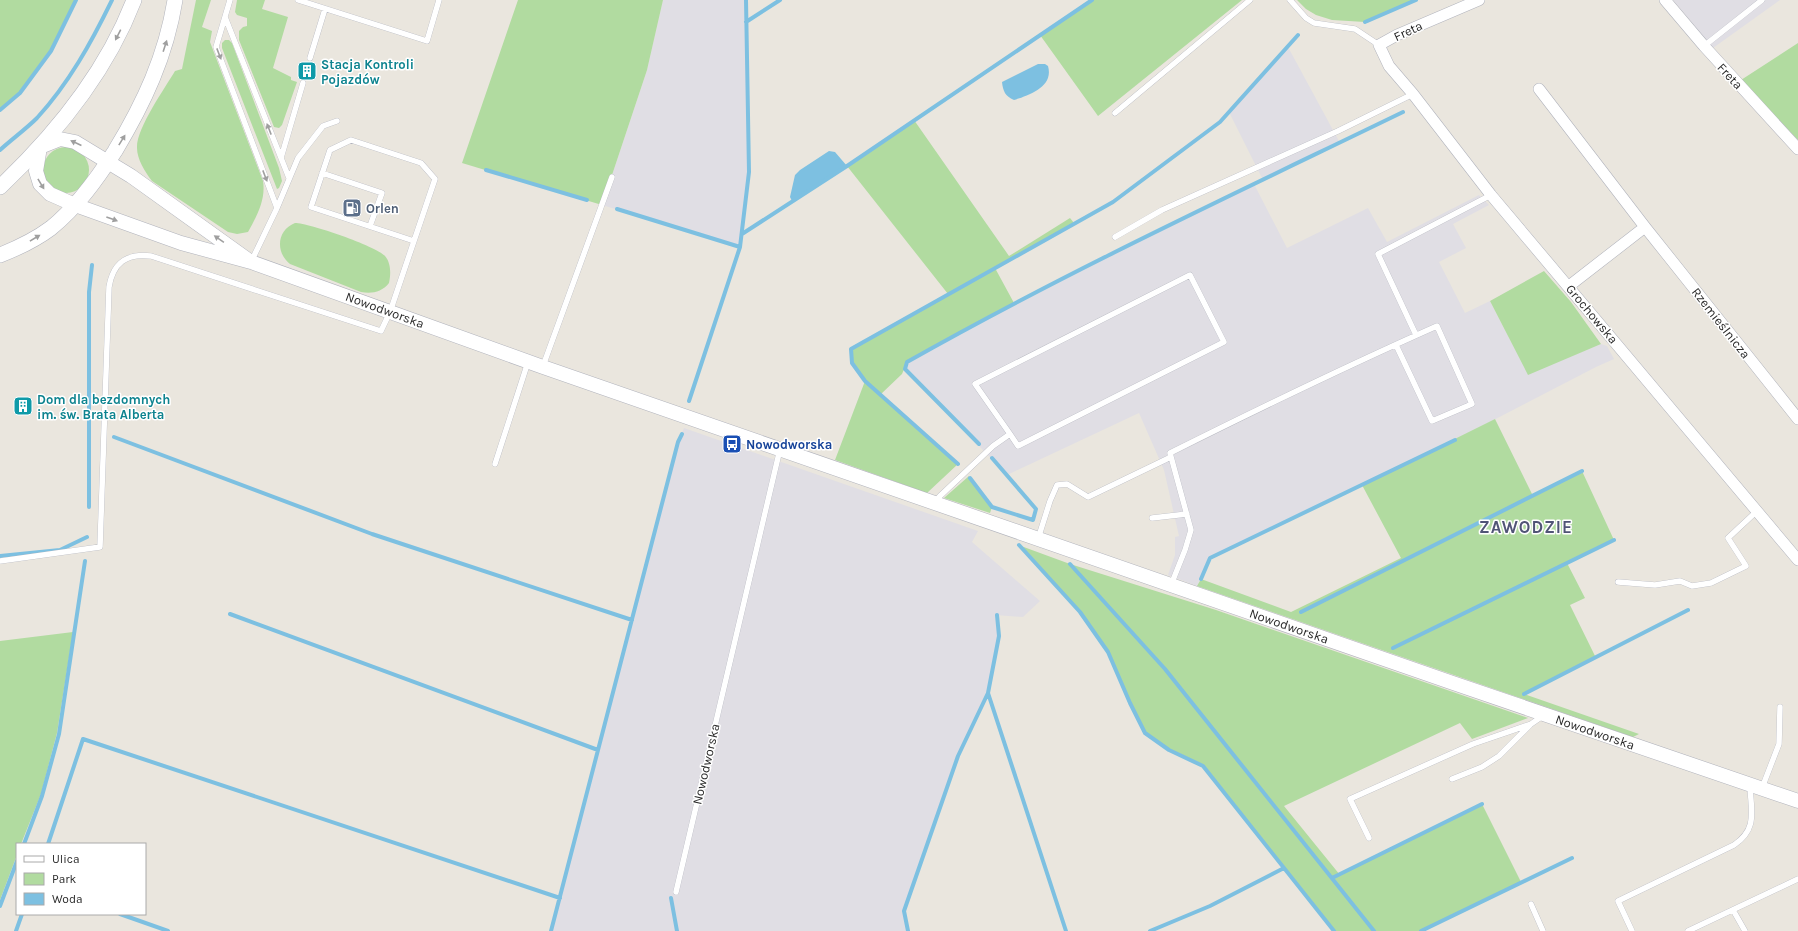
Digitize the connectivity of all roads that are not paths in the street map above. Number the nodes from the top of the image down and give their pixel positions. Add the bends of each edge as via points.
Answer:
1 (134, 0) edge
2 (175, 0) edge
3 (230, 0) edge
4 (298, 0) edge
5 (440, 0) edge
6 (1250, 0) edge
7 (1290, 0) edge
8 (1479, 0) edge
9 (1762, 0) edge
10 (1670, 2) edge
11 (325, 9) junction
12 (225, 17) junction
13 (1379, 45) junction
14 (1704, 46) junction
15 (310, 58) dead end
16 (1389, 66) joint
17 (303, 83) dead end
18 (1539, 89) dead end
19 (1413, 94) junction
20 (1115, 113) dead end
21 (337, 121) dead end
22 (40, 147) junction
23 (1798, 149) edge
24 (280, 158) junction
25 (108, 162) junction
26 (322, 174) junction
27 (612, 177) dead end
28 (289, 178) junction
29 (0, 187) edge
30 (1491, 195) junction
31 (75, 206) junction
32 (277, 208) junction
33 (370, 226) junction
34 (1645, 227) junction
35 (1115, 236) dead end
36 (414, 241) junction
37 (0, 255) edge
38 (251, 262) junction
39 (1569, 286) junction
40 (390, 312) junction
41 (1416, 335) junction
42 (1396, 345) junction
43 (528, 362) junction
44 (543, 367) junction
45 (1798, 419) edge
46 (1010, 434) junction
47 (780, 449) junction
48 (1171, 457) junction
49 (495, 464) dead end
50 (935, 503) junction
51 (1757, 511) junction
52 (1186, 514) junction
53 (1152, 518) dead end
54 (1038, 539) junction
55 (1798, 560) edge
56 (0, 561) edge
57 (1618, 582) dead end
58 (1171, 585) junction
59 (1780, 707) dead end
60 (1544, 715) junction
61 (1531, 724) junction
62 (1452, 779) dead end
63 (1755, 787) junction
64 (1798, 801) edge
65 (1369, 838) dead end
66 (1798, 879) edge
67 (676, 892) dead end
68 (1531, 904) dead end
69 (1733, 910) junction
70 (1543, 931) edge
71 (1632, 931) edge
72 (1688, 931) edge
73 (1745, 931) edge

1 -> 22 main road via 98,71
25 -> 2 main road via 152,83 169,33
3 - 12 lane
4 - 11 lane
5 - 11 lane via 427,41
6 - 20 lane
7 - 13 lane via 1314,24 1355,29
8 - 13 street, Freta
9 - 14 lane
10 - 14 street, Freta
11 - 15 lane
24 -> 12 lane
12 -> 32 lane via 216,47
13 - 16 street, Freta
14 - 23 street, Freta
16 - 19 street, Grochowska
17 - 24 lane
18 - 34 street, Rzemieślnicza
19 - 30 street, Grochowska
19 - 35 lane via 1338,131 1162,210
21 - 28 lane via 323,126 298,158
25 -> 22 street via 68,140 60,139
22 - 29 main road
22 -> 31 street via 36,170 40,184 50,194
24 - 28 lane
25 - 31 main road
38 -> 25 street
26 - 33 lane via 311,207
26 - 33 lane via 382,193
26 - 36 lane via 330,150 351,140 421,163 435,179
27 - 44 lane
28 - 32 lane
30 - 39 street, Grochowska
30 - 41 lane via 1378,254
37 -> 31 main road via 40,236
31 -> 38 street, Nowodworska via 181,243
32 - 38 lane
33 - 36 lane
34 - 39 street
34 - 45 street, Rzemieślnicza
36 - 40 lane
38 - 40 street, Nowodworska
39 - 51 street, Grochowska
40 - 43 street, Nowodworska
40 - 56 lane via 381,331 151,256 133,256 123,260 111,275 109,287 100,547
41 - 42 lane
41 - 42 lane via 1437,326 1472,404 1432,421
42 - 48 lane via 1170,453
43 - 44 street, Nowodworska
43 - 49 lane
44 - 47 street, Nowodworska
46 - 46 lane via 975,384 1190,275 1224,342 1018,446
46 - 50 lane via 992,446
47 - 50 street, Nowodworska
47 - 67 lane, Nowodworska
48 - 52 lane
48 - 54 lane via 1088,497 1067,484 1057,485
50 - 54 street, Nowodworska
51 - 55 street, Grochowska
51 - 57 lane via 1728,538 1746,566 1711,583 1692,586 1680,581 1655,585
52 - 53 lane
52 - 58 lane via 1191,530
54 - 58 street, Nowodworska
58 - 60 street, Nowodworska
59 - 63 lane via 1779,744
60 - 61 lane
60 - 63 street, Nowodworska
61 - 62 lane via 1499,756 1482,767
61 - 65 lane via 1473,744 1350,799
63 - 64 street, Nowodworska
63 - 71 lane via 1752,824 1742,840 1618,901
66 - 69 lane
68 - 70 lane
69 - 72 lane
69 - 73 lane

